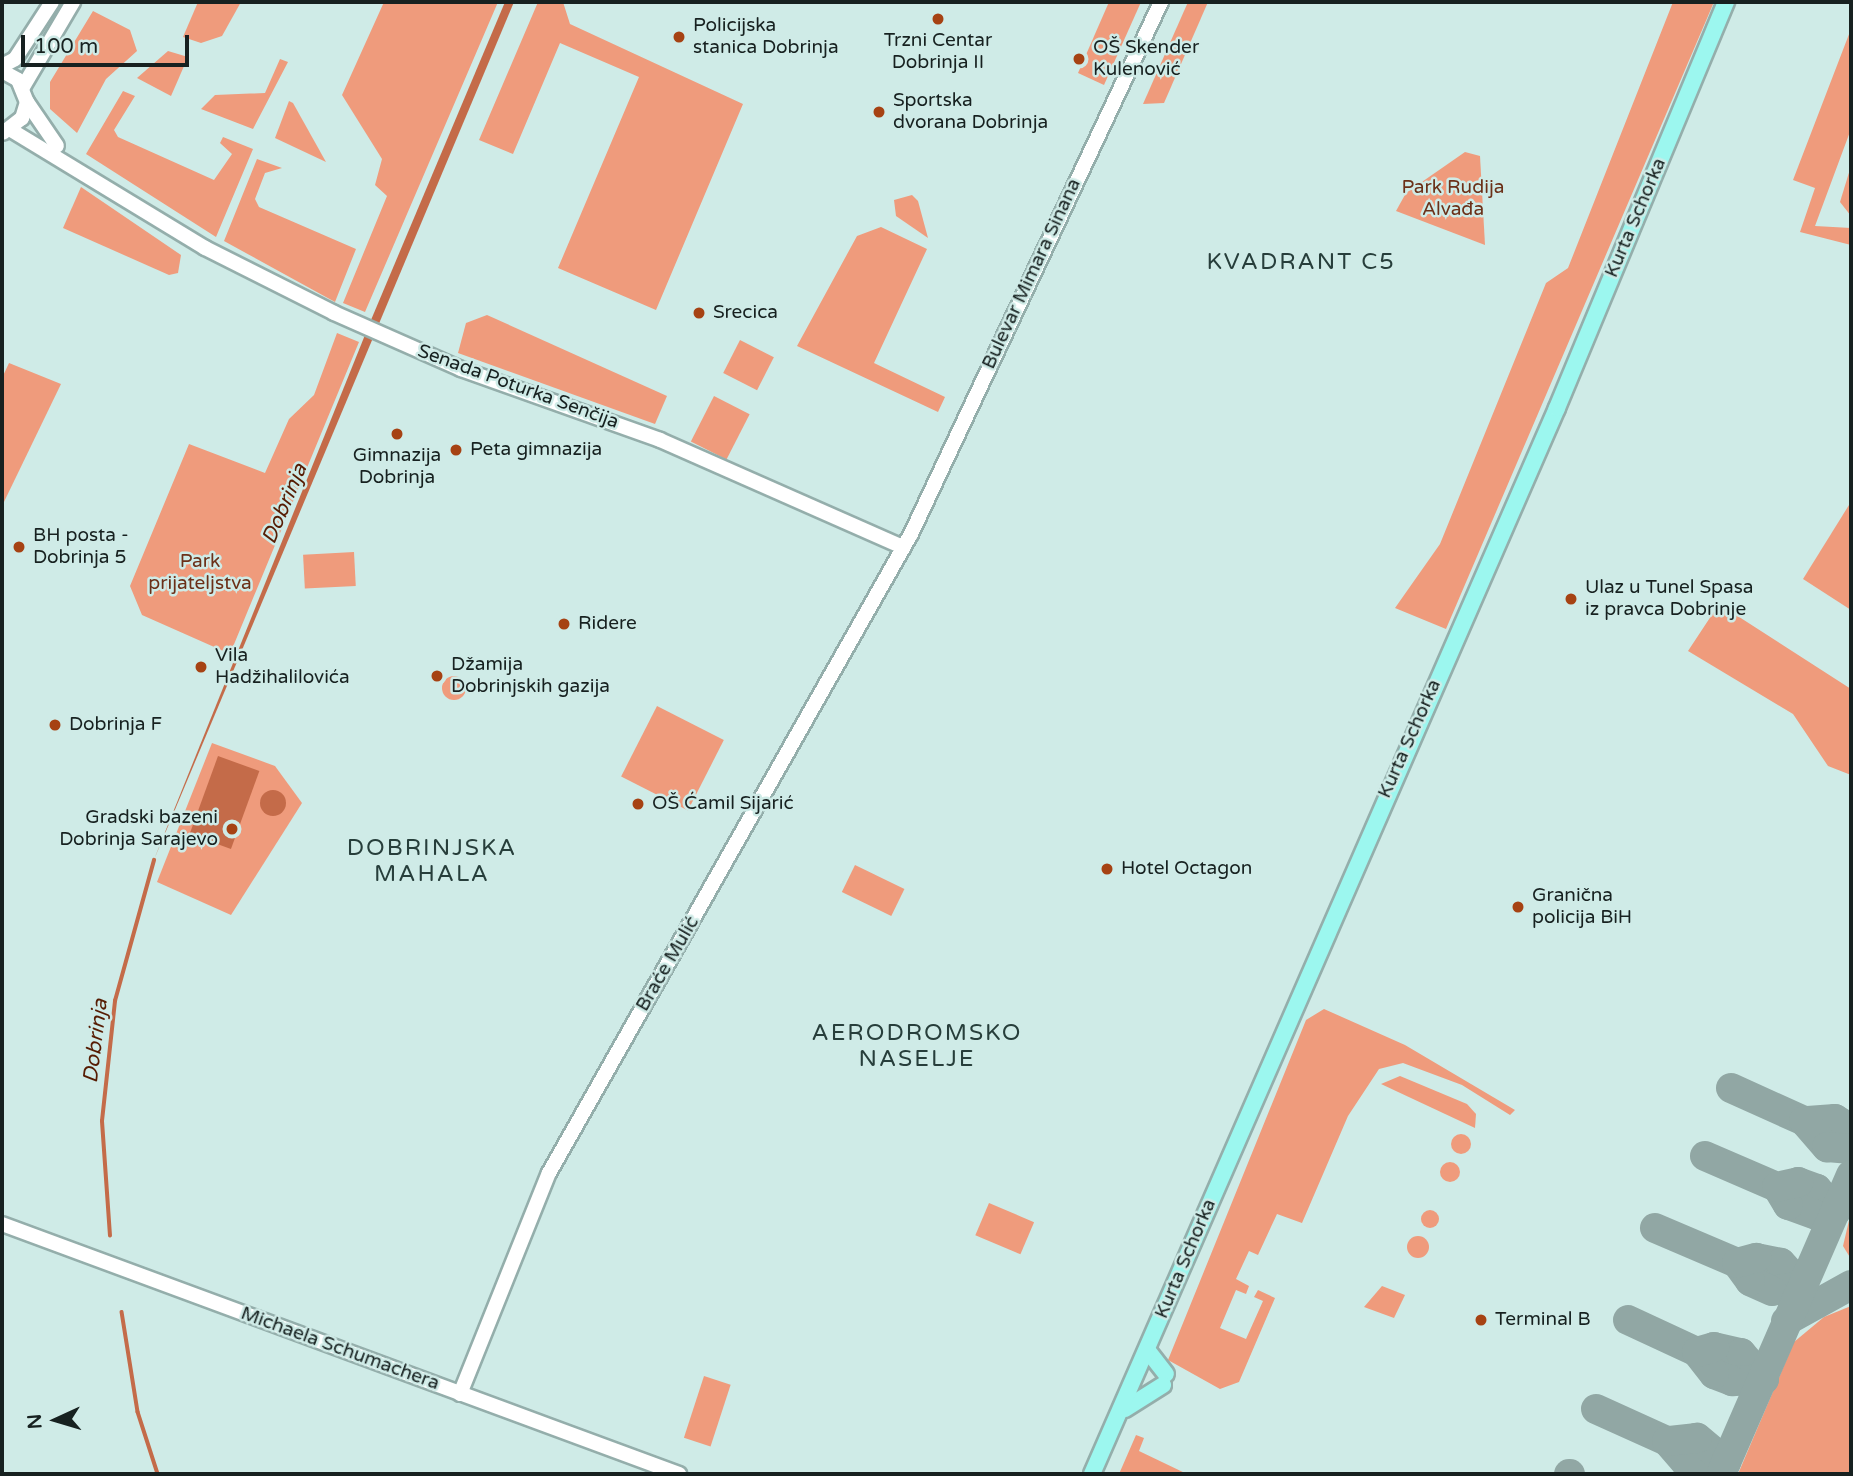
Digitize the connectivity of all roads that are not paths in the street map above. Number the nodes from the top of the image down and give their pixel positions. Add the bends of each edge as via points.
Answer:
1 (52, 2) edge
2 (73, 2) edge
3 (1161, 2) edge
4 (1726, 2) edge
5 (2, 69) edge
6 (23, 87) junction
7 (27, 102) junction
8 (6, 132) edge
9 (73, 162) junction
10 (903, 547) junction
11 (2, 1224) edge
12 (1148, 1350) junction
13 (460, 1394) junction
14 (1119, 1415) junction
15 (679, 1474) edge
16 (1091, 1474) edge

1 - 5 street via 15,59
2 - 6 street
3 - 10 street, Bulevar Mimara Sinana
4 - 12 main road, Kurta Schorka
5 - 6 street
6 - 7 street
7 - 8 street
7 - 9 street via 38,127
8 - 9 street
9 - 10 street, Senada Poturka Senčija via 205,248 343,317 660,440
10 - 13 street, Braće Mulić via 549,1173
11 - 13 street, Michaela Schumachera
12 - 14 main road, Kurta Schorka
12 - 14 main road via 1164,1380
13 - 15 street, Michaela Schumachera
14 - 16 main road, Kurta Schorka

